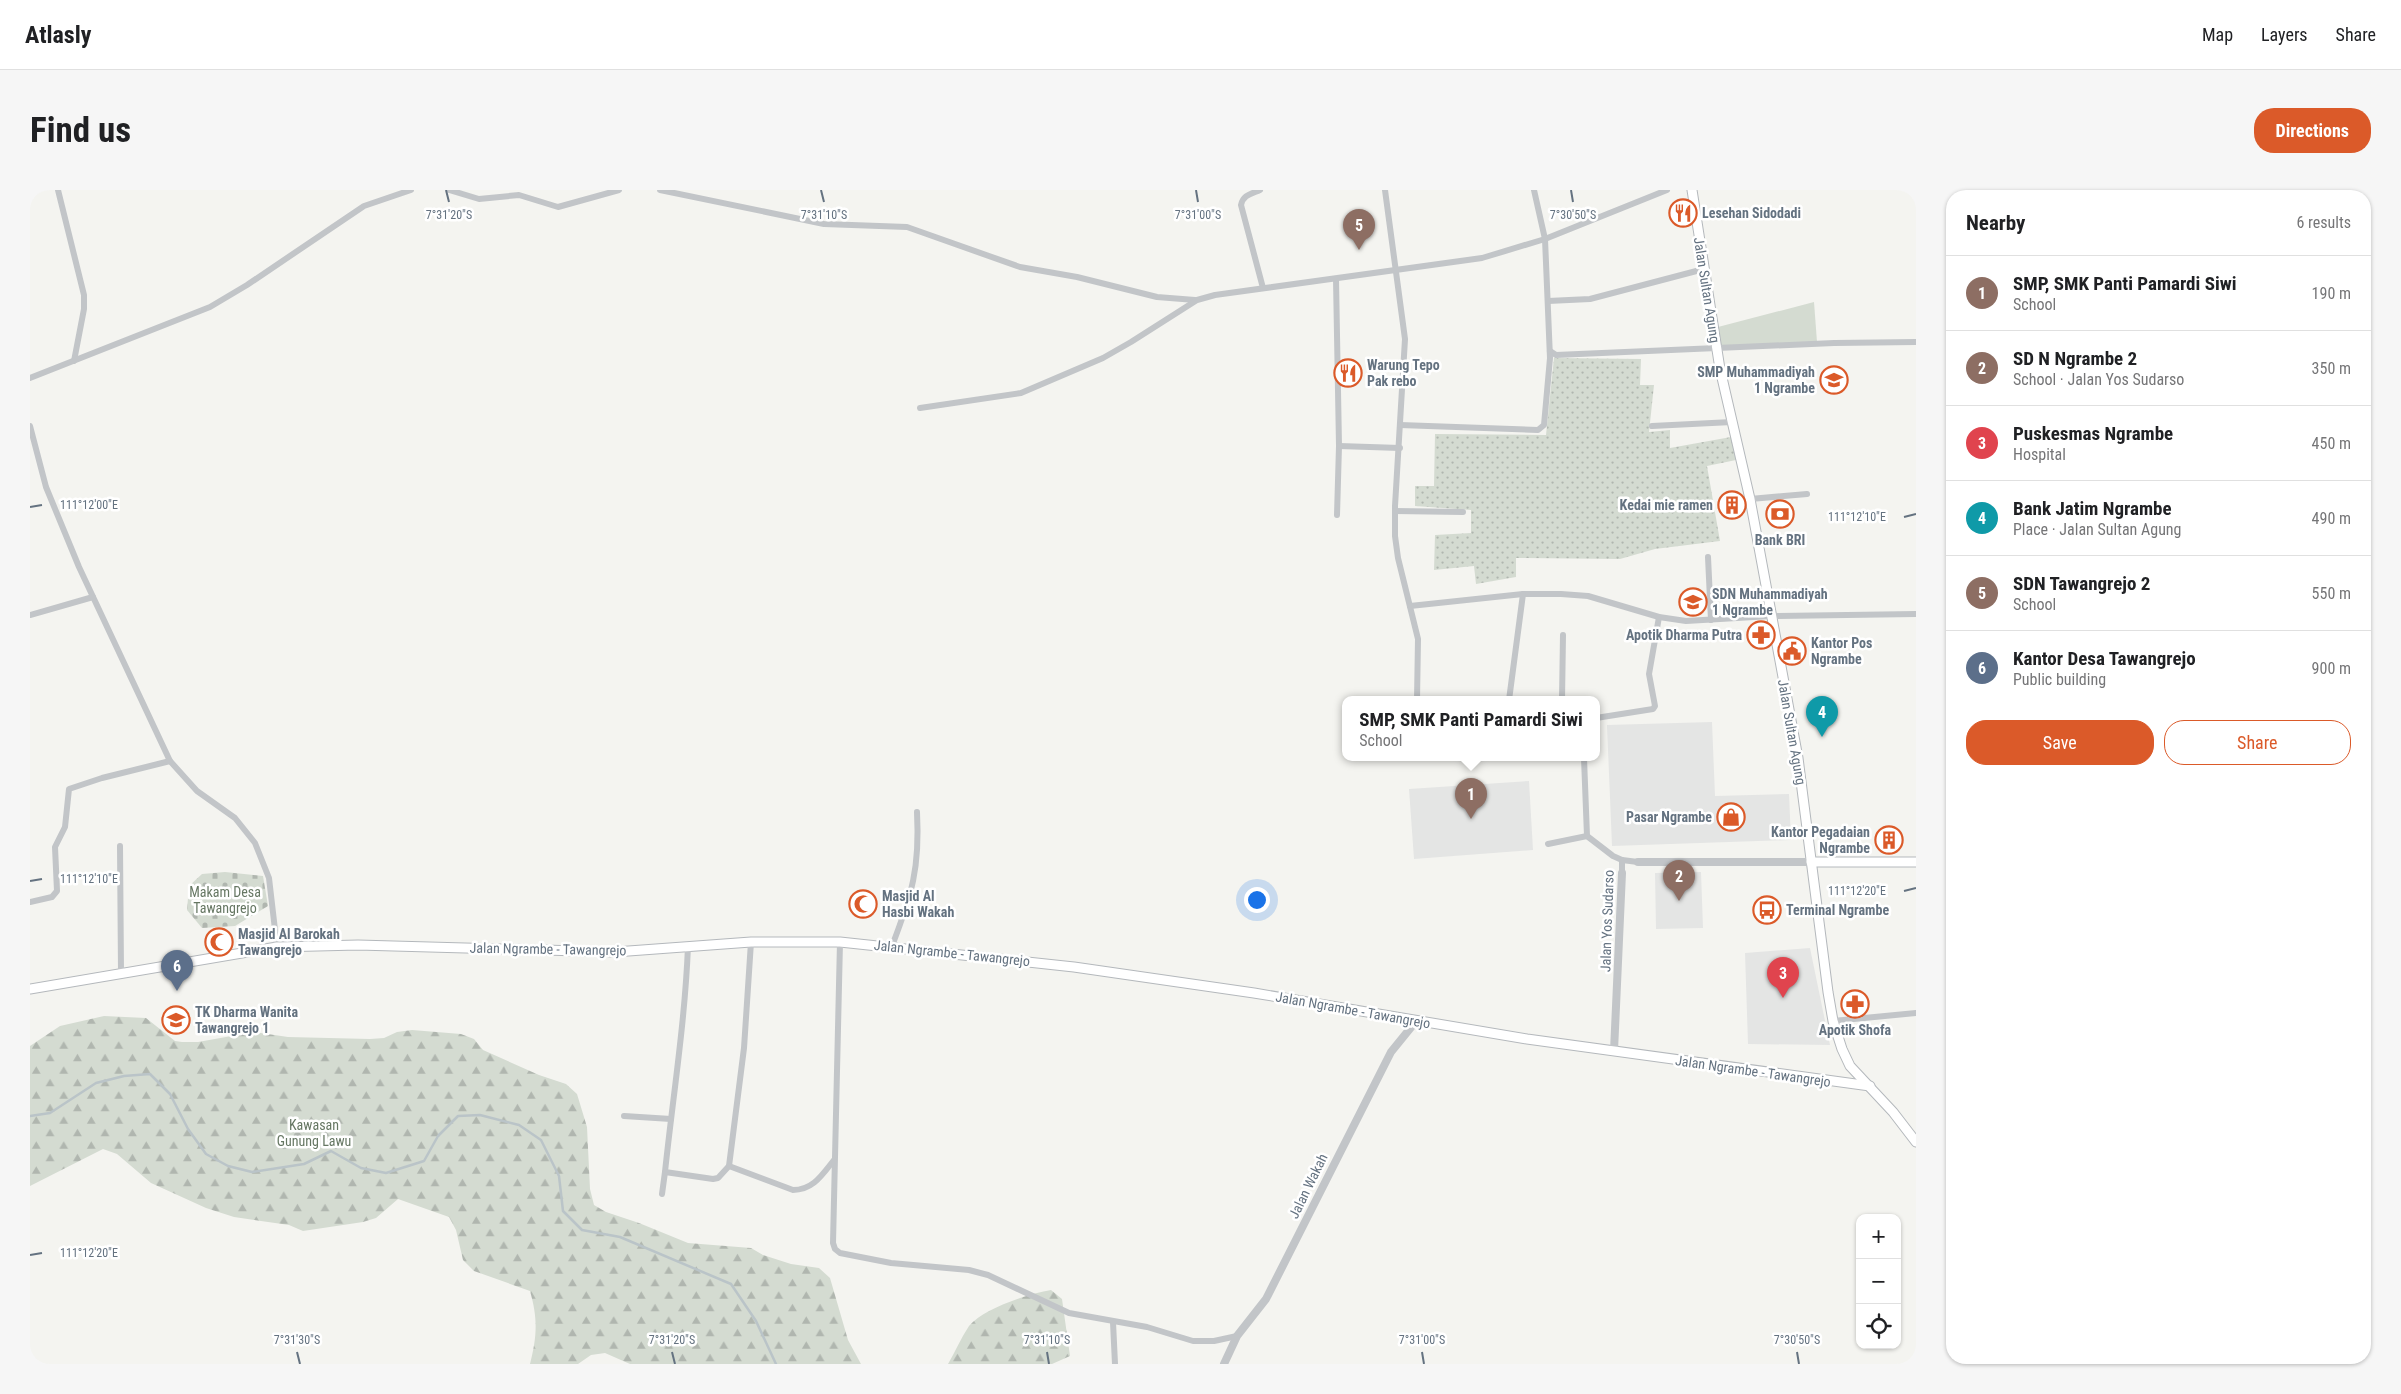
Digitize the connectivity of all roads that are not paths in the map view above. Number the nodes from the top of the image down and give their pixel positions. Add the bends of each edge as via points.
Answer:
1 (58, 190) edge
2 (411, 190) edge
3 (448, 190) edge
4 (619, 190) edge
5 (660, 190) edge
6 (664, 190) edge
7 (1260, 190) edge
8 (1385, 190) edge
9 (1534, 190) edge
10 (1667, 190) edge
11 (1692, 190) edge
12 (1544, 239) junction
13 (1704, 269) junction
14 (1395, 271) junction
15 (1336, 279) junction
16 (1264, 288) junction
17 (1196, 300) junction
18 (1548, 301) junction
19 (1916, 342) edge
20 (1716, 350) junction
21 (1550, 351) junction
22 (74, 361) junction
23 (30, 378) edge
24 (920, 408) dead end
25 (1732, 422) junction
26 (1400, 425) junction
27 (30, 426) edge
28 (1652, 426) dead end
29 (1339, 446) junction
30 (1400, 448) junction
31 (1807, 494) dead end
32 (1750, 499) junction
33 (1395, 511) junction
34 (1463, 512) dead end
35 (1337, 515) dead end
36 (1708, 557) dead end
37 (1524, 594) junction
38 (93, 597) junction
39 (1410, 606) junction
40 (1916, 614) edge
41 (30, 615) edge
42 (1771, 616) junction
43 (1659, 617) junction
44 (1711, 620) junction
45 (1563, 635) dead end
46 (1417, 696) edge
47 (1510, 696) edge
48 (1562, 696) edge
49 (1600, 717) edge
50 (170, 761) junction
51 (1584, 761) edge
52 (917, 812) dead end
53 (1587, 836) junction
54 (1548, 844) dead end
55 (120, 846) dead end
56 (1622, 860) junction
57 (1638, 862) joint
58 (1811, 862) junction
59 (1916, 862) edge
60 (1622, 873) joint
61 (30, 902) edge
62 (751, 942) junction
63 (840, 942) junction
64 (688, 946) junction
65 (892, 946) junction
66 (277, 947) junction
67 (121, 972) junction
68 (30, 989) edge
69 (1916, 1013) edge
70 (1417, 1020) junction
71 (1833, 1021) junction
72 (1614, 1051) junction
73 (1870, 1086) junction
74 (624, 1116) dead end
75 (671, 1119) junction
76 (1916, 1142) edge
77 (834, 1160) junction
78 (729, 1166) junction
79 (665, 1172) junction
80 (662, 1194) dead end
81 (1113, 1322) junction
82 (1237, 1336) junction
83 (1115, 1364) edge
84 (1224, 1364) edge

1 - 22 street via 84,295
2 - 22 street via 364,206 210,307
3 - 4 street via 479,199 519,195 558,207
5 - 6 street
6 - 17 street via 824,224 907,228 1020,266 1157,297
7 - 16 street via 1242,199 1241,205
8 - 14 street
9 - 12 street
10 - 12 street
11 - 13 main road, Jalan Sultan Agung
12 - 14 street via 1482,258
12 - 18 street
13 - 18 street via 1590,299
13 - 20 main road, Jalan Sultan Agung
14 - 15 street
14 - 26 street via 1405,340
15 - 16 street
15 - 29 street
16 - 17 street
17 - 24 street via 1103,358 1021,393
18 - 21 street
19 - 20 street
20 - 21 street via 1556,355
20 - 25 main road, Jalan Sultan Agung
21 - 26 street via 1544,425 1538,430
22 - 23 street
25 - 28 street
25 - 32 main road, Jalan Sultan Agung
26 - 30 street
27 - 38 street via 46,487
29 - 30 street
29 - 35 street
30 - 33 street
31 - 32 street
32 - 42 main road, Jalan Sultan Agung
33 - 34 street
33 - 39 street via 1398,558
36 - 44 street
37 - 39 street
37 - 43 street via 1588,596
37 - 47 street
38 - 41 street
38 - 50 street
39 - 46 street via 1418,639
40 - 42 street
42 - 44 street
42 - 58 main road, Jalan Sultan Agung via 1798,758
43 - 44 street
43 - 49 street via 1649,674 1655,706 1653,709
45 - 48 street
50 - 61 street via 69,789 65,827 55,847 57,892 52,897
50 - 66 street via 197,792 235,818 255,843 269,878
51 - 53 street
52 - 65 street via 919,848 914,883
53 - 54 street
53 - 56 street
55 - 67 street
56 - 57 street, Jalan Yos Sudarso
56 - 60 street, Jalan Yos Sudarso
57 - 58 street, Jalan Yos Sudarso
58 - 59 main road
58 - 71 main road, Jalan Sultan Agung
60 - 72 street, Jalan Yos Sudarso
62 - 63 main road, Jalan Ngrambe - Tawangrejo
62 - 64 main road, Jalan Ngrambe - Tawangrejo
62 - 78 street via 744,1048
63 - 65 main road, Jalan Ngrambe - Tawangrejo
63 - 77 street
64 - 66 main road, Jalan Ngrambe - Tawangrejo via 614,952 358,945
64 - 75 street via 685,1009
65 - 70 main road, Jalan Ngrambe - Tawangrejo via 1074,967
66 - 67 main road, Jalan Ngrambe - Tawangrejo
67 - 68 main road, Jalan Ngrambe - Tawangrejo
69 - 71 street
70 - 72 main road, Jalan Ngrambe - Tawangrejo
70 - 82 street, Jalan Wakah via 1391,1052 1266,1299
71 - 73 main road, Jalan Sultan Agung via 1850,1066
72 - 73 main road, Jalan Ngrambe - Tawangrejo
73 - 76 main road, Jalan Sultan Agung
74 - 75 street
75 - 79 street
77 - 78 street via 811,1186 799,1190
77 - 81 street via 833,1243 840,1253 969,1270 988,1275 1069,1314
78 - 79 street via 713,1179
79 - 80 street
81 - 82 street via 1147,1327 1192,1341
81 - 83 street
82 - 84 street, Jalan Wakah

